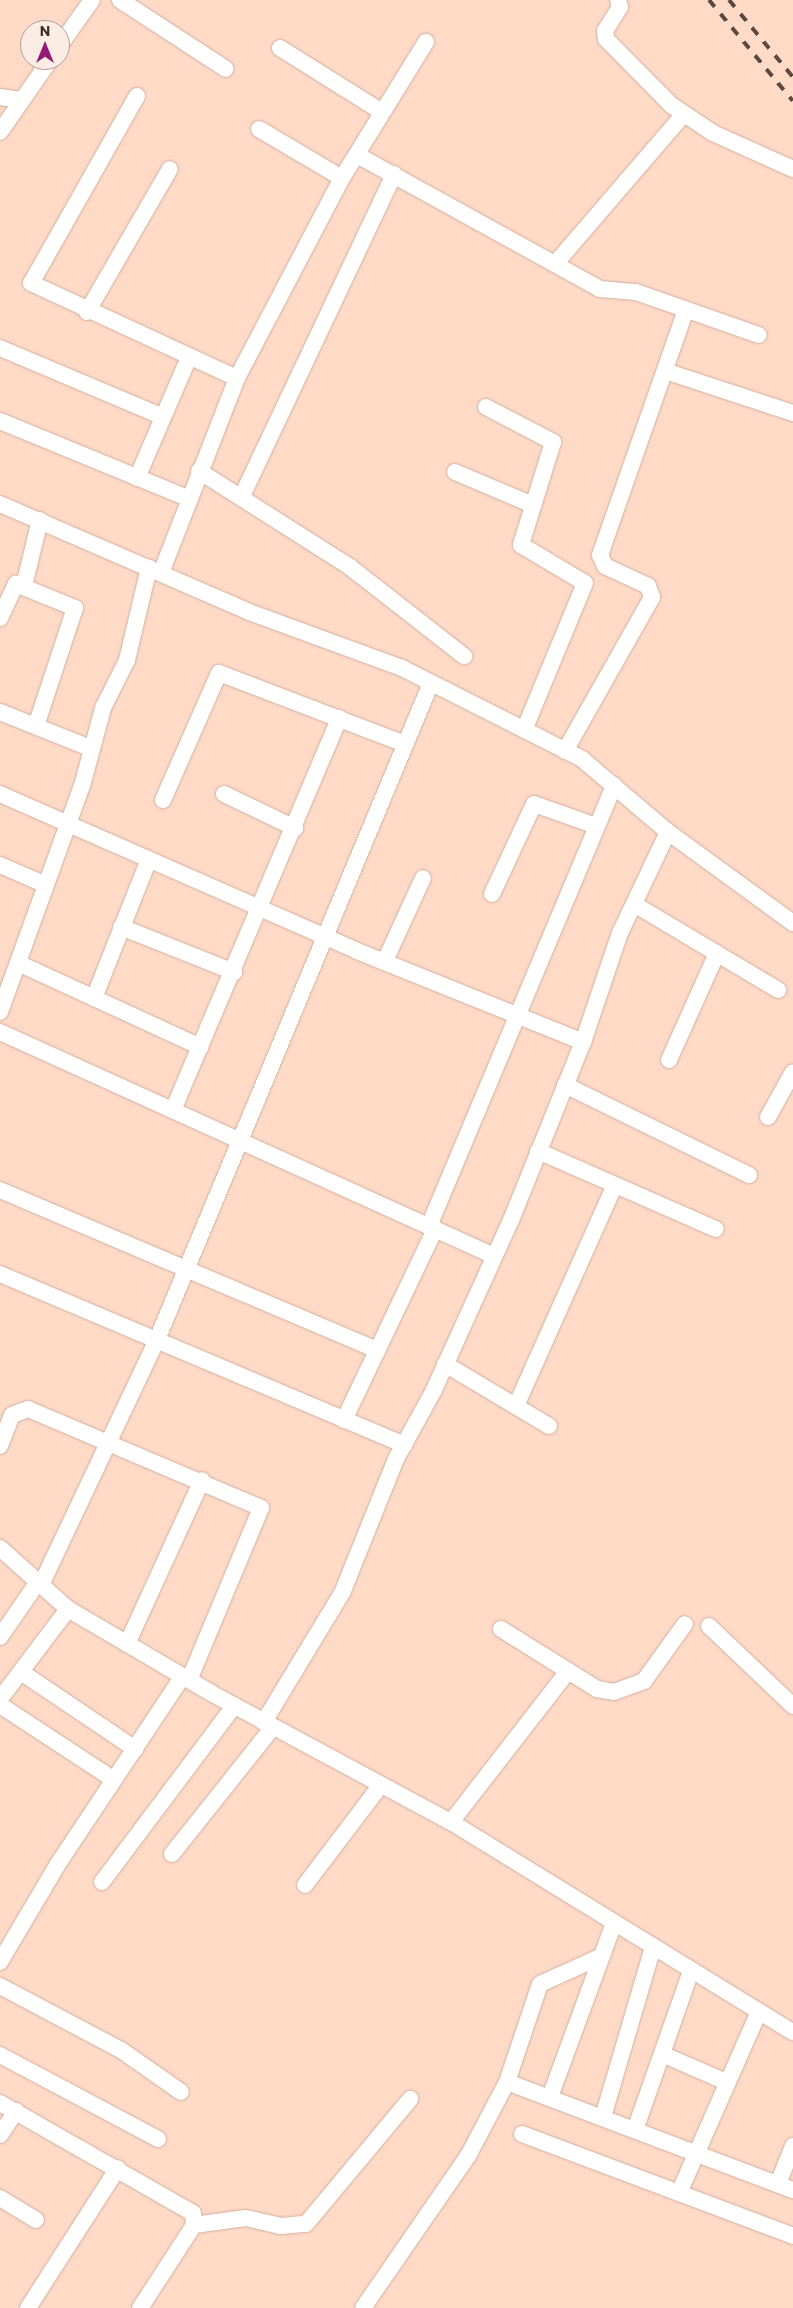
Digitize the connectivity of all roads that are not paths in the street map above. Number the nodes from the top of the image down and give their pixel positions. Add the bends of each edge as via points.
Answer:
1 (92, 0) edge
2 (120, 0) edge
3 (622, 2) edge
4 (70, 31) edge
5 (426, 42) dead end
6 (280, 48) dead end
7 (226, 69) dead end
8 (43, 70) edge
9 (137, 96) dead end
10 (0, 97) edge
11 (22, 100) junction
12 (382, 112) junction
13 (683, 115) junction
14 (259, 130) dead end
15 (0, 132) edge
16 (357, 154) junction
17 (170, 169) dead end
18 (793, 169) edge
19 (394, 174) junction
20 (342, 178) junction
21 (556, 264) junction
22 (686, 310) junction
23 (87, 312) junction
24 (759, 335) dead end
25 (0, 348) edge
26 (190, 357) junction
27 (665, 371) junction
28 (237, 378) junction
29 (486, 407) dead end
30 (793, 413) edge
31 (163, 417) junction
32 (0, 421) edge
33 (200, 471) junction
34 (455, 472) dead end
35 (137, 478) junction
36 (242, 496) junction
37 (188, 498) junction
38 (0, 504) edge
39 (533, 505) junction
40 (40, 520) junction
41 (155, 570) junction
42 (24, 586) junction
43 (0, 618) edge
44 (464, 656) dead end
45 (431, 683) junction
46 (0, 712) edge
47 (340, 718) junction
48 (36, 726) junction
49 (524, 730) junction
50 (405, 744) junction
51 (90, 748) junction
52 (565, 751) junction
53 (614, 785) junction
54 (0, 794) edge
55 (224, 794) dead end
56 (163, 800) dead end
57 (68, 824) junction
58 (596, 826) junction
59 (295, 828) junction
60 (668, 832) junction
61 (149, 859) junction
62 (0, 865) edge
63 (423, 878) dead end
64 (46, 885) junction
65 (492, 894) dead end
66 (634, 904) junction
67 (262, 908) junction
68 (793, 923) edge
69 (121, 927) junction
70 (324, 936) junction
71 (717, 954) junction
72 (385, 962) junction
73 (18, 963) junction
74 (234, 972) junction
75 (778, 990) dead end
76 (94, 998) junction
77 (0, 1012) edge
78 (516, 1015) junction
79 (0, 1032) edge
80 (583, 1042) junction
81 (201, 1047) junction
82 (669, 1060) dead end
83 (793, 1072) edge
84 (566, 1085) junction
85 (173, 1110) junction
86 (768, 1117) dead end
87 (241, 1141) junction
88 (538, 1151) junction
89 (749, 1174) dead end
90 (615, 1185) junction
91 (0, 1190) edge
92 (432, 1227) junction
93 (716, 1229) dead end
94 (494, 1256) junction
95 (185, 1268) junction
96 (0, 1274) edge
97 (156, 1342) junction
98 (377, 1350) junction
99 (445, 1364) junction
100 (516, 1406) junction
101 (344, 1420) junction
102 (549, 1426) dead end
103 (109, 1442) junction
104 (404, 1445) junction
105 (0, 1446) edge
106 (202, 1480) junction
107 (1, 1552) edge
108 (39, 1583) junction
109 (68, 1609) junction
110 (685, 1624) dead end
111 (709, 1626) dead end
112 (501, 1629) dead end
113 (0, 1637) edge
114 (128, 1644) junction
115 (568, 1671) junction
116 (21, 1672) junction
117 (186, 1678) junction
118 (0, 1699) edge
119 (0, 1706) edge
120 (234, 1706) junction
121 (793, 1706) edge
122 (268, 1724) junction
123 (135, 1749) junction
124 (114, 1780) junction
125 (381, 1785) junction
126 (451, 1822) junction
127 (172, 1854) dead end
128 (102, 1882) dead end
129 (305, 1885) dead end
130 (614, 1923) junction
131 (653, 1947) junction
132 (602, 1956) junction
133 (0, 1962) edge
134 (691, 1972) junction
135 (0, 1986) edge
136 (759, 2012) junction
137 (792, 2029) edge
138 (662, 2054) junction
139 (0, 2055) edge
140 (507, 2082) junction
141 (726, 2082) junction
142 (181, 2092) dead end
143 (550, 2097) junction
144 (410, 2099) dead end
145 (0, 2103) edge
146 (16, 2111) junction
147 (603, 2117) junction
148 (636, 2130) junction
149 (522, 2134) dead end
150 (0, 2135) edge
151 (158, 2139) dead end
152 (793, 2146) edge
153 (693, 2152) junction
154 (118, 2168) junction
155 (786, 2187) edge
156 (679, 2193) junction
157 (0, 2198) edge
158 (36, 2220) dead end
159 (194, 2225) junction
160 (793, 2236) edge
161 (28, 2308) edge
162 (140, 2308) edge
163 (363, 2308) edge

1 - 4 street
2 - 7 street
3 - 13 street via 605,31 606,39
5 - 12 street
6 - 12 street
8 - 11 street
9 - 23 street via 32,278 34,288
10 - 11 street
11 - 15 street
12 - 16 street
13 - 18 street
13 - 21 street
14 - 20 street
16 - 19 street
16 - 20 street
17 - 23 street
19 - 21 street
19 - 36 street
20 - 28 street
21 - 22 street via 600,289 636,292
22 - 24 street
22 - 27 street
23 - 26 street
25 - 31 street
26 - 28 street
26 - 31 street
27 - 30 street
27 - 52 street via 600,555 605,566 648,586 652,597
28 - 33 street
29 - 39 street via 554,442
31 - 35 street
32 - 35 street
33 - 36 street
33 - 37 street
34 - 39 street
35 - 37 street
36 - 44 street via 350,567
37 - 41 street
38 - 40 street
39 - 49 street via 521,546 583,579 585,589
40 - 41 street
40 - 42 street
41 - 45 street
41 - 51 street via 128,660 103,708
42 - 43 street via 12,587
42 - 48 street via 75,608
45 - 49 street
45 - 50 street
46 - 48 street
47 - 50 street
47 - 56 street via 219,673
47 - 59 street
48 - 51 street
49 - 52 street
50 - 70 street
51 - 57 street
52 - 53 street
53 - 58 street
53 - 60 street
54 - 57 street
55 - 59 street
57 - 61 street
57 - 64 street
58 - 65 street via 534,804
58 - 78 street
59 - 67 street
60 - 66 street
60 - 68 street
61 - 67 street
61 - 69 street
62 - 64 street
63 - 72 street
64 - 73 street
66 - 71 street
66 - 80 street
67 - 70 street
67 - 74 street
69 - 74 street
69 - 76 street
70 - 72 street
70 - 87 street
71 - 75 street
71 - 82 street
72 - 78 street
73 - 76 street
73 - 77 street
74 - 81 street
76 - 81 street
78 - 80 street
78 - 92 street
79 - 85 street
80 - 84 street
81 - 85 street
83 - 86 street
84 - 88 street
84 - 89 street
85 - 87 street
87 - 92 street
87 - 95 street
88 - 90 street
88 - 94 street
90 - 93 street
90 - 100 street
91 - 95 street
92 - 94 street
92 - 98 street
94 - 99 street
95 - 97 street
95 - 98 street
96 - 97 street
97 - 101 street
97 - 103 street
98 - 101 street
99 - 100 street
99 - 104 street
100 - 102 street
101 - 104 street
103 - 105 street via 28,1409 18,1409
103 - 106 street
103 - 108 street
104 - 122 street via 342,1593
106 - 114 street
106 - 117 street via 256,1502 262,1514
107 - 108 street
108 - 109 street
108 - 113 street
109 - 114 street
109 - 116 street
110 - 115 street via 636,1687 606,1692
111 - 121 street
112 - 115 street
114 - 117 street
115 - 126 street
116 - 118 street
116 - 123 street
117 - 120 street
117 - 123 street
119 - 124 street
120 - 122 street
120 - 128 street
122 - 125 street
122 - 127 street
123 - 124 street
124 - 133 street
125 - 126 street
125 - 129 street
126 - 130 street
130 - 131 street
130 - 132 street
131 - 134 street
131 - 147 street
132 - 140 street via 540,1984
132 - 143 street
134 - 136 street
134 - 138 street
135 - 142 street via 121,2050
136 - 137 street
136 - 141 street
138 - 141 street
138 - 148 street
139 - 151 street
140 - 143 street
140 - 163 street via 458,2172
141 - 153 street
143 - 147 street
144 - 159 street via 306,2224 281,2226 246,2218
145 - 146 street
146 - 150 street
146 - 154 street
147 - 148 street
148 - 153 street
149 - 156 street
152 - 155 street
153 - 155 street
153 - 156 street
154 - 159 street via 186,2207 196,2219
154 - 161 street
156 - 160 street
157 - 158 street
159 - 162 street

